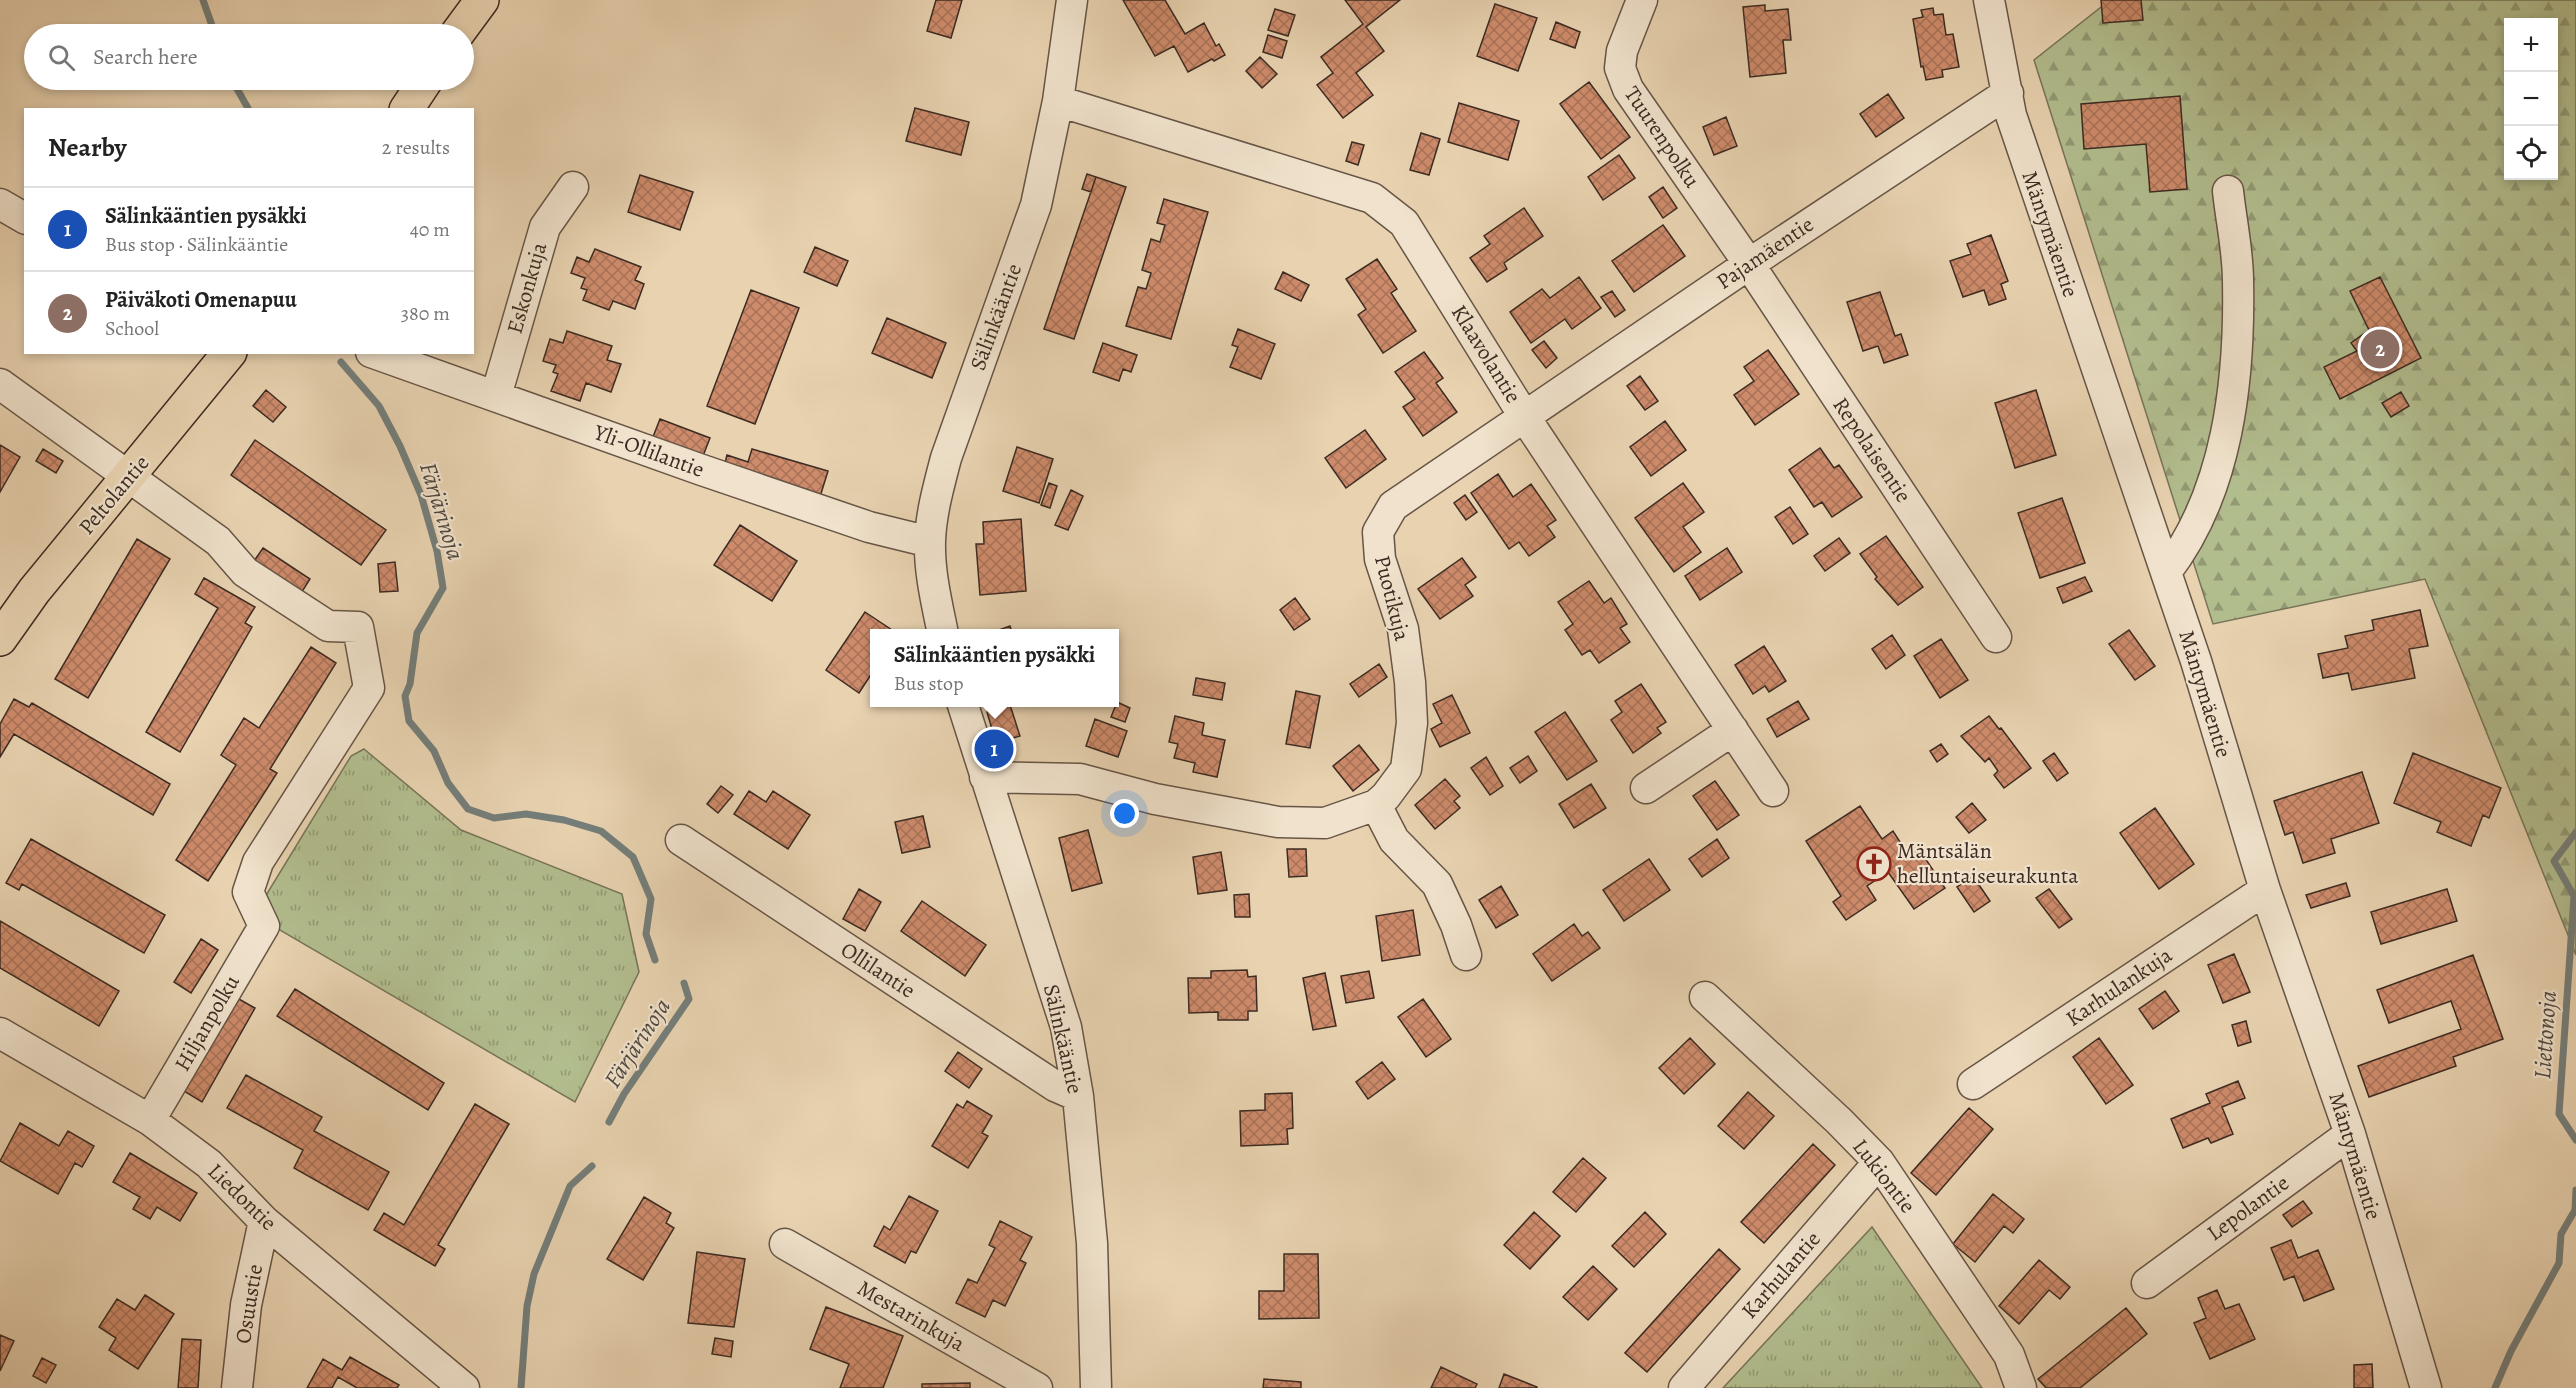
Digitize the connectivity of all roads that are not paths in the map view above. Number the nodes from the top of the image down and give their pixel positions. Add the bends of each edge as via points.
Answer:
1 (482, 0) edge
2 (1072, 0) edge
3 (1642, 0) edge
4 (1989, 0) edge
5 (464, 24) edge
6 (419, 90) edge
7 (2008, 93) junction
8 (1058, 101) junction
9 (407, 108) edge
10 (573, 187) dead end
11 (2228, 190) dead end
12 (0, 204) edge
13 (24, 218) edge
14 (1749, 264) junction
15 (228, 354) edge
16 (377, 354) edge
17 (0, 384) edge
18 (496, 396) junction
19 (1524, 416) junction
20 (129, 476) junction
21 (930, 542) junction
22 (2166, 572) junction
23 (942, 629) edge
24 (1996, 637) dead end
25 (0, 639) edge
26 (964, 707) edge
27 (1733, 730) junction
28 (985, 777) junction
29 (1646, 788) dead end
30 (1773, 791) dead end
31 (1376, 805) junction
32 (681, 840) dead end
33 (2265, 890) junction
34 (1467, 955) dead end
35 (1705, 997) dead end
36 (0, 1033) edge
37 (1973, 1084) dead end
38 (1078, 1096) junction
39 (150, 1120) junction
40 (2350, 1134) junction
41 (1878, 1162) junction
42 (264, 1221) junction
43 (785, 1244) dead end
44 (2146, 1282) dead end
45 (237, 1388) edge
46 (464, 1388) edge
47 (1037, 1388) edge
48 (1096, 1388) edge
49 (1684, 1388) edge
50 (2021, 1388) edge
51 (2426, 1388) edge

1 - 5 main road
2 - 8 street, Sälinkääntie
3 - 14 street, Tuurenpolku via 1622,51 1620,69 1628,89
4 - 7 street, Mäntymäentie
6 - 9 main road
7 - 14 street, Pajamäentie
7 - 22 street, Mäntymäentie via 2036,194
8 - 19 street, Klaavolantie via 1372,198 1404,223
8 - 21 street, Sälinkääntie via 1036,205 946,458
10 - 18 street, Eskonkuja via 545,227
11 - 22 street via 2238,280 2235,385 2222,452 2204,506
12 - 13 street
14 - 19 street, Pajamäentie
14 - 24 street, Repolaisentie
15 - 20 main road, Peltolantie
16 - 18 street, Yli-Ollilantie
17 - 20 street
18 - 21 street, Yli-Ollilantie via 869,527
19 - 27 street, Klaavolantie
19 - 31 street, Puotikuja via 1393,506 1378,532 1380,559 1403,629 1412,723 1406,769
20 - 25 main road, Peltolantie via 34,591
20 - 39 street, Hiljanpolku via 218,541 245,572 327,626 358,627 369,688 258,862 248,892 264,926
21 - 23 street, Sälinkääntie
22 - 33 street, Mäntymäentie
26 - 28 street, Sälinkääntie
27 - 29 street
27 - 30 street, Klaavolantie
28 - 31 street, Puotikuja via 1080,780 1155,799 1278,822 1325,823
28 - 38 street, Sälinkääntie via 1066,1027
31 - 34 street via 1394,840 1437,884
32 - 38 street, Ollilantie via 1055,1086
33 - 37 street, Karhulankuja
33 - 40 street, Mäntymäentie
35 - 41 street, Lukiontie
36 - 39 street, Liedontie
38 - 48 street, Sälinkääntie via 1092,1243
39 - 42 street, Liedontie via 208,1164
40 - 44 street, Lepolantie
40 - 51 street, Mäntymäentie
41 - 49 street, Karhulantie
41 - 50 street, Lukiontie via 2009,1355
42 - 45 street, Osuustie via 246,1305
42 - 46 street, Liedontie
43 - 47 street, Mestarinkuja

